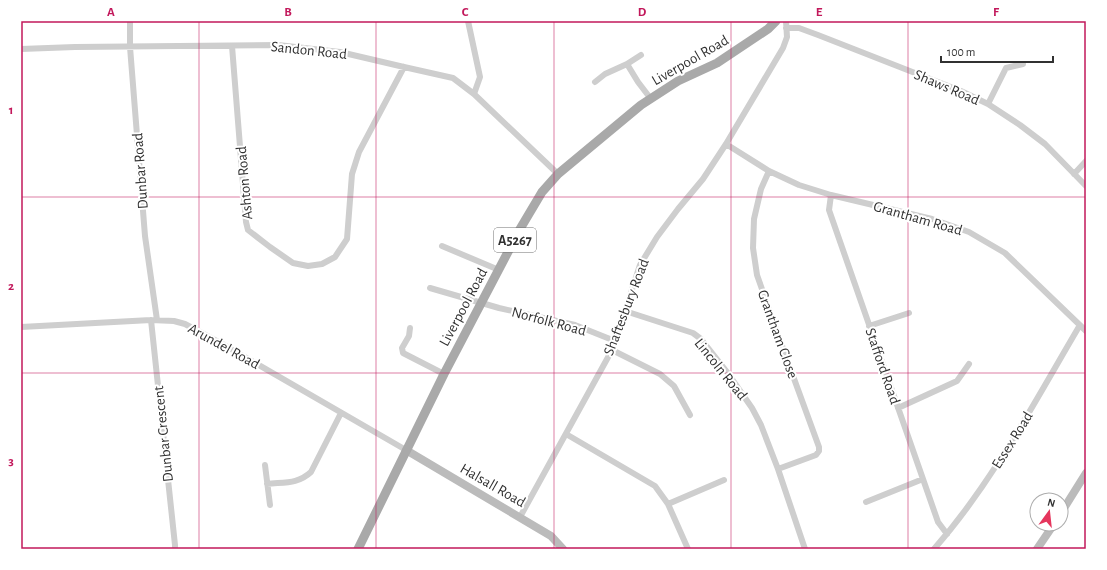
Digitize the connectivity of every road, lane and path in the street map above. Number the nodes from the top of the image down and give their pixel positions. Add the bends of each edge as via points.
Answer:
1 (130, 21) edge
2 (468, 21) edge
3 (776, 21) edge
4 (786, 24) edge
5 (232, 46) junction
6 (130, 47) junction
7 (21, 50) edge
8 (641, 55) dead end
9 (627, 64) junction
10 (1023, 64) dead end
11 (404, 67) junction
12 (595, 82) dead end
13 (474, 94) junction
14 (651, 99) junction
15 (988, 104) junction
16 (726, 144) junction
17 (1086, 162) edge
18 (768, 171) junction
19 (558, 174) junction
20 (1074, 174) junction
21 (1086, 186) edge
22 (831, 195) junction
23 (442, 246) dead end
24 (499, 270) junction
25 (430, 288) dead end
26 (481, 303) junction
27 (626, 311) junction
28 (909, 313) dead end
29 (154, 320) junction
30 (1080, 325) junction
31 (870, 326) junction
32 (21, 327) edge
33 (410, 328) dead end
34 (1086, 331) edge
35 (615, 341) junction
36 (612, 350) junction
37 (969, 364) dead end
38 (444, 374) junction
39 (898, 408) junction
40 (341, 413) junction
41 (690, 415) dead end
42 (566, 434) junction
43 (406, 450) junction
44 (265, 465) dead end
45 (778, 469) junction
46 (1086, 473) edge
47 (923, 479) junction
48 (724, 480) dead end
49 (267, 484) junction
50 (1069, 500) edge
51 (866, 502) dead end
52 (668, 504) junction
53 (270, 505) dead end
54 (520, 517) junction
55 (1049, 532) edge
56 (948, 534) junction
57 (175, 549) edge
58 (358, 549) edge
59 (563, 549) edge
60 (688, 549) edge
61 (805, 549) edge
62 (934, 549) edge
63 (1037, 549) edge

1 - 6 street, Dunbar Road
2 - 13 street via 480,77
3 - 14 main road, Liverpool Road / A5267 via 717,63 678,81
4 - 15 street, Shaws Road via 818,34 962,91
4 - 16 street, Shaftesbury Road via 787,37 783,48
5 - 6 street, Sandon Road
5 - 11 street, Sandon Road via 278,45 340,52
5 - 11 street, Ashton Road via 248,230 293,263 308,266 322,264 335,257 347,239 352,174 359,152
6 - 7 street, Sandon Road
6 - 29 street, Dunbar Road
8 - 9 street
9 - 12 street via 605,74
9 - 14 street
10 - 15 street via 1006,68
11 - 13 street, Sandon Road via 453,78
13 - 19 street, Sandon Road
14 - 19 main road, Liverpool Road / A5267
15 - 20 street, Shaws Road via 1039,139
16 - 18 street, Grantham Road
16 - 27 street, Shaftesbury Road via 703,179 657,237 640,265
17 - 20 street
18 - 22 street, Grantham Road via 799,185
18 - 45 street, Grantham Close via 754,219 753,248 757,275 819,447 816,455
19 - 24 main road, Liverpool Road / A5267 via 532,208
20 - 21 street, Shaws Road
22 - 30 street, Grantham Road via 932,219 969,232 1005,253
22 - 31 street, Stafford Road via 829,210
23 - 24 street
24 - 26 main road, Liverpool Road / A5267
25 - 26 street, Norfolk Road
26 - 35 street, Norfolk Road via 575,325
26 - 38 main road, Liverpool Road / A5267
27 - 35 street, Shaftesbury Road
27 - 45 street, Lincoln Road via 693,333 701,339 752,408
28 - 31 street
29 - 32 street, Arundel Road
29 - 40 street, Arundel Road via 185,324
29 - 57 street, Dunbar Crescent
30 - 34 street, Grantham Road
30 - 56 street, Essex Road via 986,481
31 - 39 street, Stafford Road
33 - 38 street via 402,353
35 - 36 street, Shaftesbury Road
36 - 41 street via 660,374 674,386
36 - 42 street, Shaftesbury Road
37 - 39 street via 957,381
38 - 43 main road, Liverpool Road / A5267
39 - 47 street, Stafford Road
40 - 43 street, Arundel Road
40 - 49 street via 311,472 295,481
42 - 52 street via 655,486
42 - 54 street, Shaftesbury Road
43 - 54 street, Halsall Road
43 - 58 main road, Liverpool Road / A5267
44 - 49 street
45 - 61 street, Lincoln Road
46 - 50 street
47 - 51 street
47 - 56 street, Stafford Road via 938,522
48 - 52 street
49 - 53 street
52 - 60 street
54 - 59 street, Halsall Road via 551,536
55 - 63 street
56 - 62 street, Essex Road

